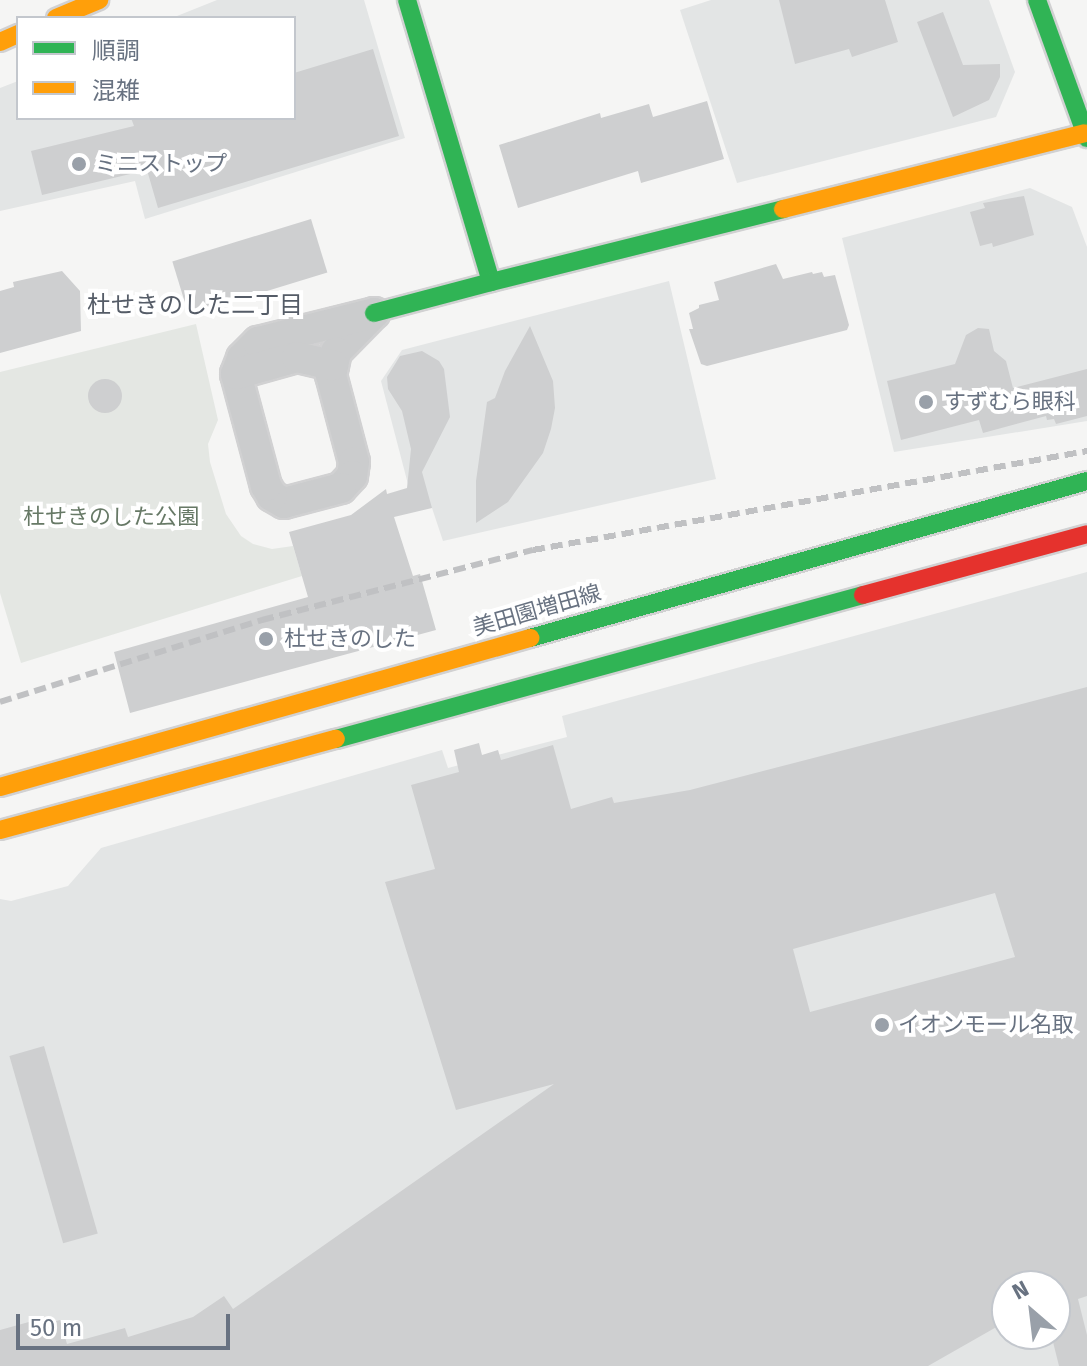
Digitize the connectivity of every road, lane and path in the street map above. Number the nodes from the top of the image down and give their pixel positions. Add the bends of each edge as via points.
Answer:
1 (99, 0) edge
2 (407, 0) edge
3 (1037, 0) edge
4 (61, 16) edge
5 (1086, 136) edge
6 (491, 282) junction
7 (374, 313) junction
8 (333, 365) junction
9 (236, 374) junction
10 (1087, 481) edge
11 (1087, 534) edge
12 (8, 801) edge

1 - 4 main road
2 - 6 main road
3 - 5 main road
5 - 6 main road
6 - 7 main road
7 - 8 street via 336,352
7 - 9 street via 258,342 242,358
8 - 9 street via 297,357
8 - 9 street via 331,375 354,462 352,476 341,488 284,503 266,486
10 - 12 main road, 美田園増田線
11 - 12 main road, 美田園増田線

